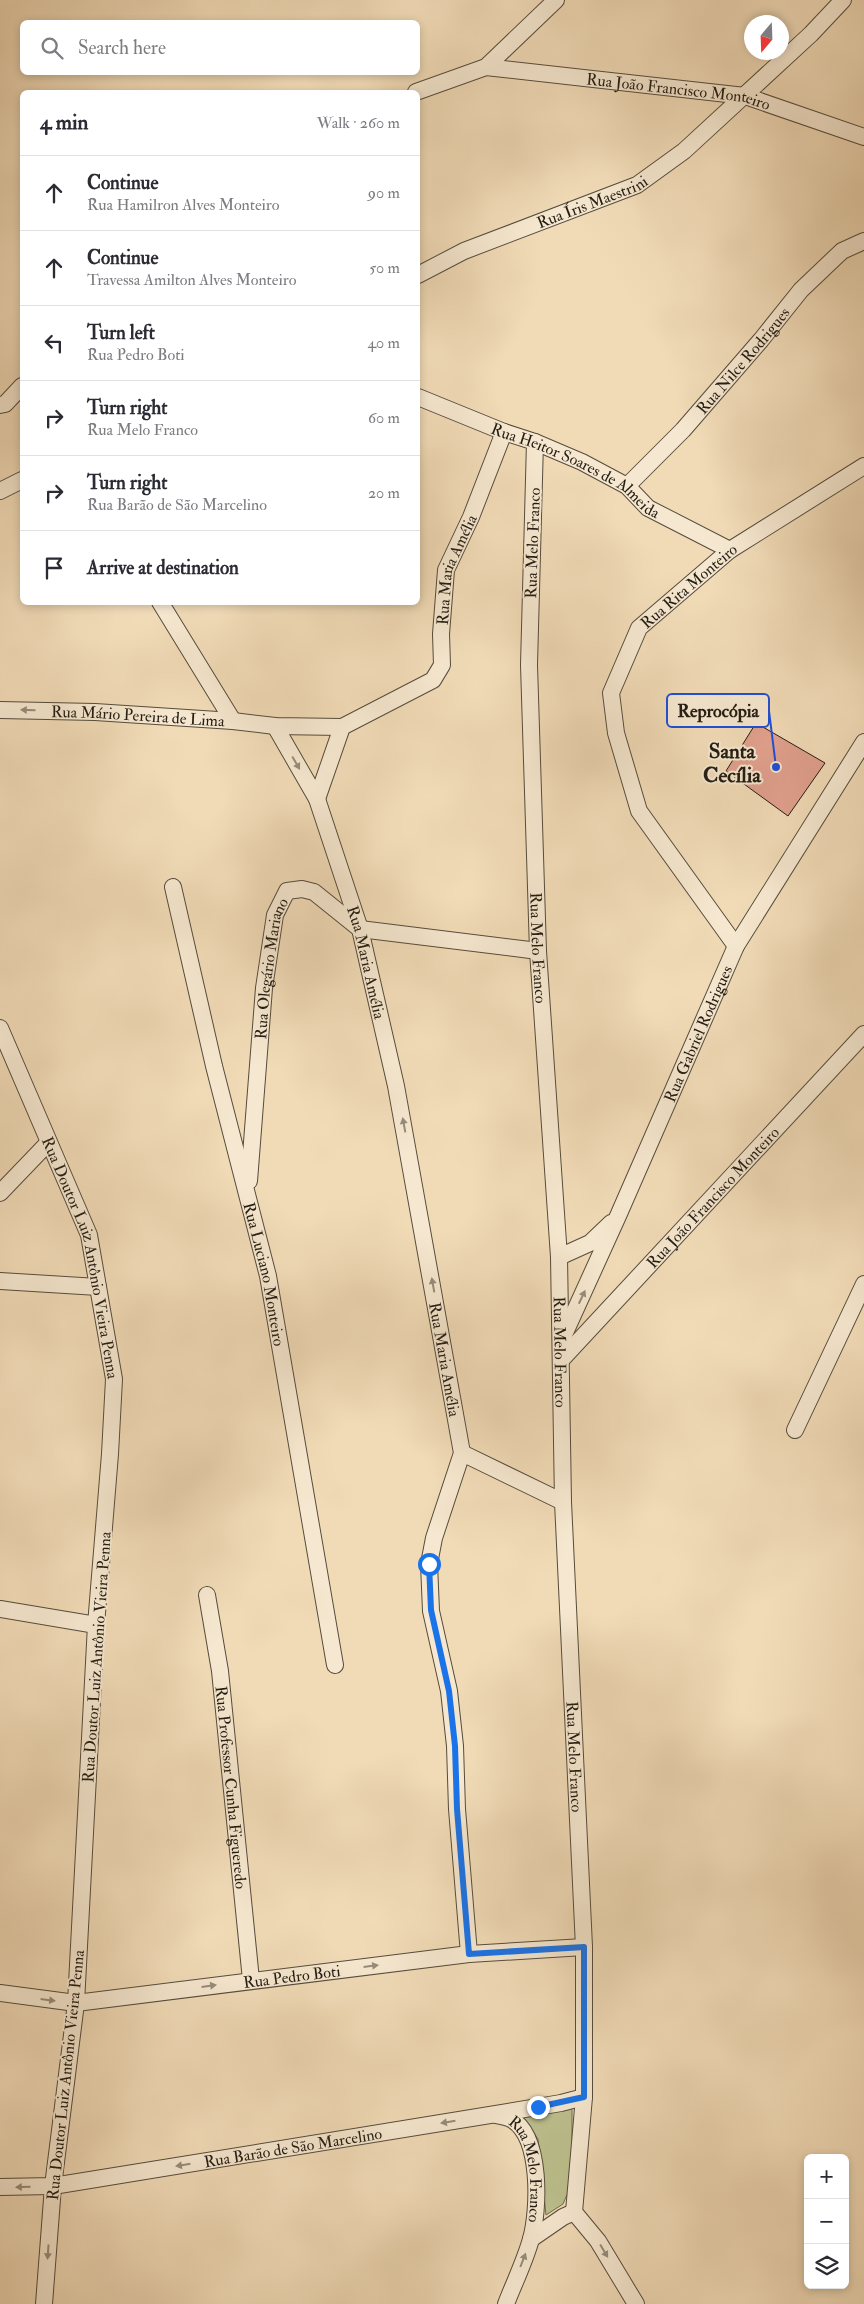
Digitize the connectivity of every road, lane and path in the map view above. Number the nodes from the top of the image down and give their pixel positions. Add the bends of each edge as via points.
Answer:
1 (556, 0) edge
2 (843, 0) edge
3 (486, 67) junction
4 (420, 91) edge
5 (745, 96) junction
6 (864, 137) edge
7 (864, 241) edge
8 (420, 274) edge
9 (20, 388) edge
10 (420, 397) edge
11 (0, 405) edge
12 (504, 432) junction
13 (535, 442) junction
14 (864, 466) edge
15 (20, 481) edge
16 (627, 486) junction
17 (0, 491) edge
18 (730, 550) junction
19 (162, 605) edge
20 (0, 710) edge
21 (234, 721) junction
22 (275, 726) junction
23 (342, 728) junction
24 (864, 742) edge
25 (317, 800) junction
26 (173, 887) dead end
27 (360, 929) junction
28 (736, 946) junction
29 (538, 951) junction
30 (0, 1028) edge
31 (864, 1034) edge
32 (48, 1143) junction
33 (0, 1193) edge
34 (247, 1194) junction
35 (618, 1216) junction
36 (559, 1257) junction
37 (0, 1281) edge
38 (864, 1284) edge
39 (98, 1287) junction
40 (562, 1341) junction
41 (562, 1359) junction
42 (796, 1430) dead end
43 (462, 1453) junction
44 (563, 1502) junction
45 (207, 1595) dead end
46 (0, 1609) edge
47 (96, 1624) junction
48 (335, 1665) dead end
49 (584, 1947) junction
50 (469, 1954) junction
51 (252, 1980) junction
52 (0, 1993) edge
53 (76, 2003) junction
54 (584, 2097) junction
55 (496, 2114) junction
56 (52, 2186) junction
57 (0, 2187) edge
58 (574, 2212) junction
59 (531, 2239) junction
60 (44, 2304) edge
61 (506, 2304) edge
62 (636, 2304) edge

1 - 3 street
2 - 5 street, Rua Íris Maestrini
3 - 4 street
3 - 5 street, Rua João Francisco Monteiro
5 - 6 street, Rua João Francisco Monteiro
5 - 8 street, Rua Íris Maestrini via 684,151 637,185 464,251
7 - 16 street, Rua Nilce Rodrigues via 842,251 801,290 683,430
9 - 11 street
10 - 12 street, Rua Heitor Soares de Almeida
12 - 13 street, Rua Heitor Soares de Almeida
12 - 23 street, Rua Maria Amélia via 446,570 442,665 433,680
13 - 16 street, Rua Heitor Soares de Almeida
13 - 29 street, Rua Melo Franco via 528,665
14 - 18 street, Rua Rita Monteiro
15 - 17 street
16 - 18 street, Rua Heitor Soares de Almeida via 648,508
18 - 28 street, Rua Rita Monteiro via 639,628 611,693 616,733 639,811
19 - 21 street
21 -> 20 street, Rua Mário Pereira de Lima
21 - 22 street, Rua Mário Pereira de Lima
22 - 23 street, Rua Mário Pereira de Lima
22 -> 25 street
23 - 25 street
24 - 28 street, Rua Gabriel Rodrigues
25 - 27 street, Rua Maria Amélia
26 - 34 street, Rua Luciano Monteiro
27 - 29 street
27 - 34 street, Rua Olegário Mariano via 314,892 302,888 286,891 275,915 264,988
43 -> 27 street, Rua Maria Amélia via 396,1086
28 - 35 street, Rua Gabriel Rodrigues
29 - 36 street, Rua Melo Franco
30 - 32 street, Rua Doutor Luiz Antônio Vieira Penna
31 - 41 street, Rua João Francisco Monteiro
32 - 33 street
32 - 39 street, Rua Doutor Luiz Antônio Vieira Penna via 89,1235
34 - 48 street, Rua Luciano Monteiro via 268,1276
35 - 36 street via 590,1243
40 -> 35 street, Rua Gabriel Rodrigues
36 - 40 street, Rua Melo Franco
37 - 39 street
38 - 42 street
39 - 47 street, Rua Doutor Luiz Antônio Vieira Penna via 114,1379
40 - 41 street, Rua Melo Franco
41 - 44 street, Rua Melo Franco
43 - 44 street
43 - 50 street via 434,1538 429,1564 431,1610 449,1691 455,1746
44 - 49 street, Rua Melo Franco
45 - 51 street, Rua Professor Cunha Figueredo via 220,1671
46 - 47 street
47 - 53 street, Rua Doutor Luiz Antônio Vieira Penna
49 - 50 street, Rua Pedro Boti
49 - 54 street, Rua Melo Franco
51 -> 50 street, Rua Pedro Boti
53 -> 51 street, Rua Pedro Boti
52 -> 53 street, Rua Pedro Boti
53 - 56 street, Rua Doutor Luiz Antônio Vieira Penna
54 - 55 street, Rua Barão de São Marcelino
54 - 58 street, Rua Melo Franco
55 -> 56 street, Rua Barão de São Marcelino
55 - 59 street, Rua Melo Franco via 512,2119 530,2144 536,2184
56 -> 57 street, Rua Barão de São Marcelino
56 -> 60 street, Rua Doutor Luiz Antônio Vieira Penna
58 - 59 street, Rua Melo Franco
58 -> 62 street via 598,2241
61 -> 59 street, Rua Melo Franco

